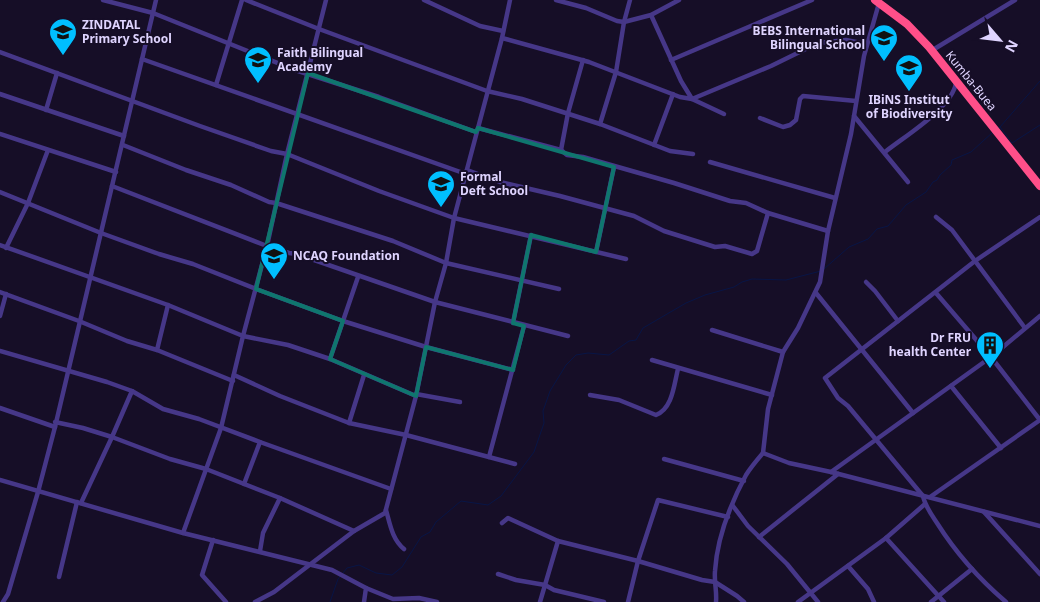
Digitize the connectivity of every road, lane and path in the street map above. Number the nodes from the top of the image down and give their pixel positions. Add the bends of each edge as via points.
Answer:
1 (103, 0) edge
2 (156, 0) edge
3 (242, 0) edge
4 (246, 0) edge
5 (326, 0) edge
6 (424, 0) edge
7 (510, 0) edge
8 (556, 0) edge
9 (630, 0) edge
10 (812, 0) edge
11 (1015, 0) edge
12 (676, 1) edge
13 (877, 1) edge
14 (152, 13) junction
15 (651, 15) junction
16 (624, 22) junction
17 (319, 29) junction
18 (503, 30) junction
19 (502, 38) junction
20 (228, 44) junction
21 (866, 44) junction
22 (931, 51) junction
23 (0, 52) edge
24 (142, 59) junction
25 (582, 60) junction
26 (671, 60) junction
27 (616, 72) junction
28 (57, 73) junction
29 (308, 73) junction
30 (957, 81) junction
31 (216, 85) junction
32 (487, 90) junction
33 (0, 94) edge
34 (673, 94) junction
35 (692, 99) junction
36 (133, 101) junction
37 (856, 101) junction
38 (46, 110) junction
39 (298, 114) junction
40 (568, 114) junction
41 (724, 114) dead end
42 (854, 116) junction
43 (760, 118) dead end
44 (600, 124) junction
45 (477, 130) junction
46 (0, 134) edge
47 (124, 136) junction
48 (122, 145) junction
49 (654, 145) junction
50 (48, 150) junction
51 (561, 150) junction
52 (885, 152) junction
53 (286, 154) junction
54 (692, 154) dead end
55 (710, 162) dead end
56 (614, 167) junction
57 (116, 172) junction
58 (466, 172) junction
59 (908, 182) dead end
60 (112, 186) junction
61 (1040, 186) edge
62 (0, 192) edge
63 (836, 198) junction
64 (28, 203) junction
65 (276, 203) junction
66 (605, 209) junction
67 (768, 213) junction
68 (936, 217) dead end
69 (1040, 217) edge
70 (454, 218) junction
71 (828, 231) junction
72 (101, 234) junction
73 (531, 235) junction
74 (0, 245) edge
75 (268, 246) junction
76 (6, 248) junction
77 (596, 252) junction
78 (626, 259) dead end
79 (975, 261) junction
80 (446, 264) junction
81 (90, 277) junction
82 (358, 277) junction
83 (522, 281) junction
84 (866, 282) dead end
85 (256, 289) junction
86 (559, 289) dead end
87 (0, 292) edge
88 (936, 293) junction
89 (6, 294) junction
90 (816, 294) junction
91 (435, 302) junction
92 (168, 305) junction
93 (0, 316) edge
94 (1040, 316) edge
95 (79, 321) junction
96 (343, 321) junction
97 (898, 321) junction
98 (513, 323) junction
99 (524, 326) junction
100 (1025, 328) junction
101 (712, 330) dead end
102 (243, 336) junction
103 (568, 336) dead end
104 (426, 347) junction
105 (862, 348) junction
106 (157, 350) junction
107 (0, 351) edge
108 (783, 352) junction
109 (991, 357) junction
110 (330, 359) junction
111 (652, 360) dead end
112 (678, 369) junction
113 (68, 370) junction
114 (513, 370) junction
115 (234, 375) junction
116 (364, 375) junction
117 (233, 381) junction
118 (951, 386) junction
119 (132, 391) junction
120 (590, 394) dead end
121 (416, 395) junction
122 (772, 395) junction
123 (460, 402) dead end
124 (0, 408) edge
125 (913, 413) junction
126 (349, 423) junction
127 (55, 424) junction
128 (222, 428) junction
129 (406, 435) junction
130 (112, 437) junction
131 (877, 441) junction
132 (260, 442) junction
133 (1001, 448) junction
134 (763, 453) junction
135 (489, 457) junction
136 (664, 458) dead end
137 (515, 464) dead end
138 (206, 469) junction
139 (831, 472) junction
140 (838, 474) junction
141 (0, 480) edge
142 (744, 481) junction
143 (244, 484) junction
144 (391, 489) junction
145 (38, 492) junction
146 (923, 496) junction
147 (930, 497) junction
148 (280, 498) junction
149 (79, 503) junction
150 (925, 504) junction
151 (733, 506) junction
152 (386, 510) junction
153 (983, 511) junction
154 (728, 518) junction
155 (502, 524) dead end
156 (1040, 526) edge
157 (354, 531) junction
158 (183, 532) junction
159 (759, 537) junction
160 (886, 538) junction
161 (214, 540) junction
162 (558, 541) junction
163 (404, 549) dead end
164 (260, 551) junction
165 (638, 561) junction
166 (308, 564) junction
167 (848, 566) junction
168 (972, 569) junction
169 (498, 574) dead end
170 (1040, 574) edge
171 (59, 577) dead end
172 (715, 582) junction
173 (545, 585) junction
174 (366, 588) junction
175 (810, 592) junction
176 (938, 596) junction
177 (2, 602) edge
178 (226, 602) edge
179 (255, 602) edge
180 (364, 602) edge
181 (437, 602) edge
182 (540, 602) edge
183 (604, 602) edge
184 (628, 602) edge
185 (716, 602) edge
186 (744, 602) edge
187 (798, 602) edge
188 (818, 602) edge
189 (874, 602) edge
190 (931, 602) edge
191 (944, 602) edge
192 (1006, 602) edge

1 - 14 street
2 - 14 street
3 - 20 street
4 - 17 street
5 - 17 street
6 - 18 street via 480,26
7 - 18 street
8 - 16 street
9 - 16 street
10 - 26 street
11 - 22 street
12 - 15 street
13 - 21 street
13 - 22 highway, Kumba-Buea via 907,24
14 - 20 street
14 - 24 street
15 - 16 street
15 - 26 street
16 - 27 street
17 - 29 street
17 - 32 street
18 - 19 street
19 - 25 street
19 - 32 street
20 - 29 street
20 - 31 street
21 - 35 street via 846,40 818,43
21 - 37 street
22 - 30 highway, Kumba-Buea
23 - 28 street
24 - 31 street
24 - 36 street
25 - 27 street
25 - 40 street
26 - 35 street
27 - 34 street
27 - 44 street
28 - 36 street
28 - 38 street
29 - 39 street
29 - 45 street
30 - 52 street via 954,92 940,109
30 - 61 highway, Kumba-Buea
31 - 39 street
32 - 40 street
32 - 45 street
33 - 38 street
34 - 35 street
34 - 49 street
35 - 41 street
36 - 47 street
36 - 53 street
37 - 42 street
37 - 43 street via 803,96 796,120 790,125 783,127
38 - 47 street
39 - 53 street
39 - 58 street
40 - 44 street
40 - 51 street
42 - 52 street
42 - 63 street
44 - 49 street
45 - 51 street
45 - 58 street
46 - 50 street
47 - 48 street
48 - 57 street
48 - 65 street
49 - 54 street
50 - 57 street
50 - 64 street
51 - 56 street via 570,156
52 - 59 street
53 - 65 street
53 - 70 street
55 - 63 street
56 - 66 street
56 - 67 street via 746,203
57 - 60 street
58 - 66 street
58 - 70 street
60 - 72 street
60 - 75 street
62 - 64 street
63 - 71 street
64 - 72 street
64 - 76 street
65 - 75 street
65 - 80 street via 393,241
66 - 67 street via 634,216 664,231 715,247 726,246 752,254 757,251
66 - 77 street
67 - 71 street
68 - 79 street via 952,230
69 - 79 street
70 - 73 street
70 - 80 street
71 - 90 street
72 - 81 street
72 - 85 street
73 - 77 street
73 - 83 street
74 - 76 street
75 - 82 street
75 - 85 street
76 - 81 street
77 - 78 street
79 - 88 street
79 - 100 street
80 - 83 street
80 - 91 street
81 - 92 street
81 - 95 street
82 - 91 street
82 - 96 street
83 - 86 street
83 - 98 street
84 - 97 street
85 - 96 street
85 - 102 street
87 - 89 street
88 - 97 street
88 - 109 street
89 - 93 street
89 - 95 street
90 - 105 street via 856,345
90 - 108 street
91 - 98 street
91 - 104 street
92 - 102 street
92 - 106 street
94 - 100 street
95 - 106 street
95 - 113 street
96 - 104 street
96 - 110 street
97 - 105 street
98 - 99 street
99 - 103 street
99 - 114 street
100 - 109 street
101 - 108 street
102 - 110 street via 288,345
102 - 115 street
104 - 114 street
104 - 121 street
105 - 125 street
105 - 131 street via 825,378 838,398
106 - 117 street
107 - 113 street
108 - 122 street
109 - 118 street
109 - 133 street via 1040,420
110 - 116 street
111 - 112 street
112 - 120 street via 669,403 656,415 619,400
112 - 122 street
113 - 119 street
113 - 127 street
114 - 135 street
115 - 117 street
115 - 126 street
116 - 121 street
116 - 126 street
117 - 128 street
118 - 125 street
118 - 133 street
119 - 128 street via 163,409
119 - 130 street
121 - 123 street
121 - 129 street
122 - 134 street
124 - 127 street
125 - 131 street
126 - 129 street
127 - 130 street
127 - 145 street
128 - 132 street
128 - 138 street
129 - 135 street
129 - 144 street
130 - 138 street
130 - 149 street
131 - 139 street
131 - 146 street
132 - 143 street
132 - 144 street
133 - 147 street
134 - 139 street via 789,463
134 - 142 street
135 - 137 street
136 - 142 street
138 - 143 street
138 - 158 street
139 - 140 street
140 - 146 street
140 - 159 street
141 - 145 street
142 - 151 street
143 - 148 street
144 - 152 street
145 - 149 street
145 - 177 street via 8,594
146 - 147 street
146 - 150 street
147 - 153 street
148 - 157 street
148 - 164 street via 263,533
149 - 158 street
149 - 171 street
150 - 160 street
150 - 168 street via 946,538
151 - 154 street
151 - 159 street
152 - 157 street
152 - 163 street via 394,538
153 - 156 street
153 - 170 street
154 - 165 street via 658,500
154 - 172 street via 718,550
155 - 162 street via 508,518
157 - 166 street
158 - 161 street
159 - 175 street
160 - 167 street
160 - 176 street
161 - 164 street
161 - 178 street via 202,575
162 - 165 street
162 - 173 street
164 - 166 street
165 - 172 street
165 - 184 street
166 - 174 street via 336,571
166 - 179 street via 274,592
167 - 175 street
167 - 189 street via 868,589
168 - 176 street
168 - 192 street
169 - 173 street
172 - 185 street
172 - 186 street
173 - 182 street
173 - 183 street
174 - 180 street
174 - 181 street via 393,599 419,598
175 - 187 street
175 - 188 street
176 - 190 street
176 - 191 street

